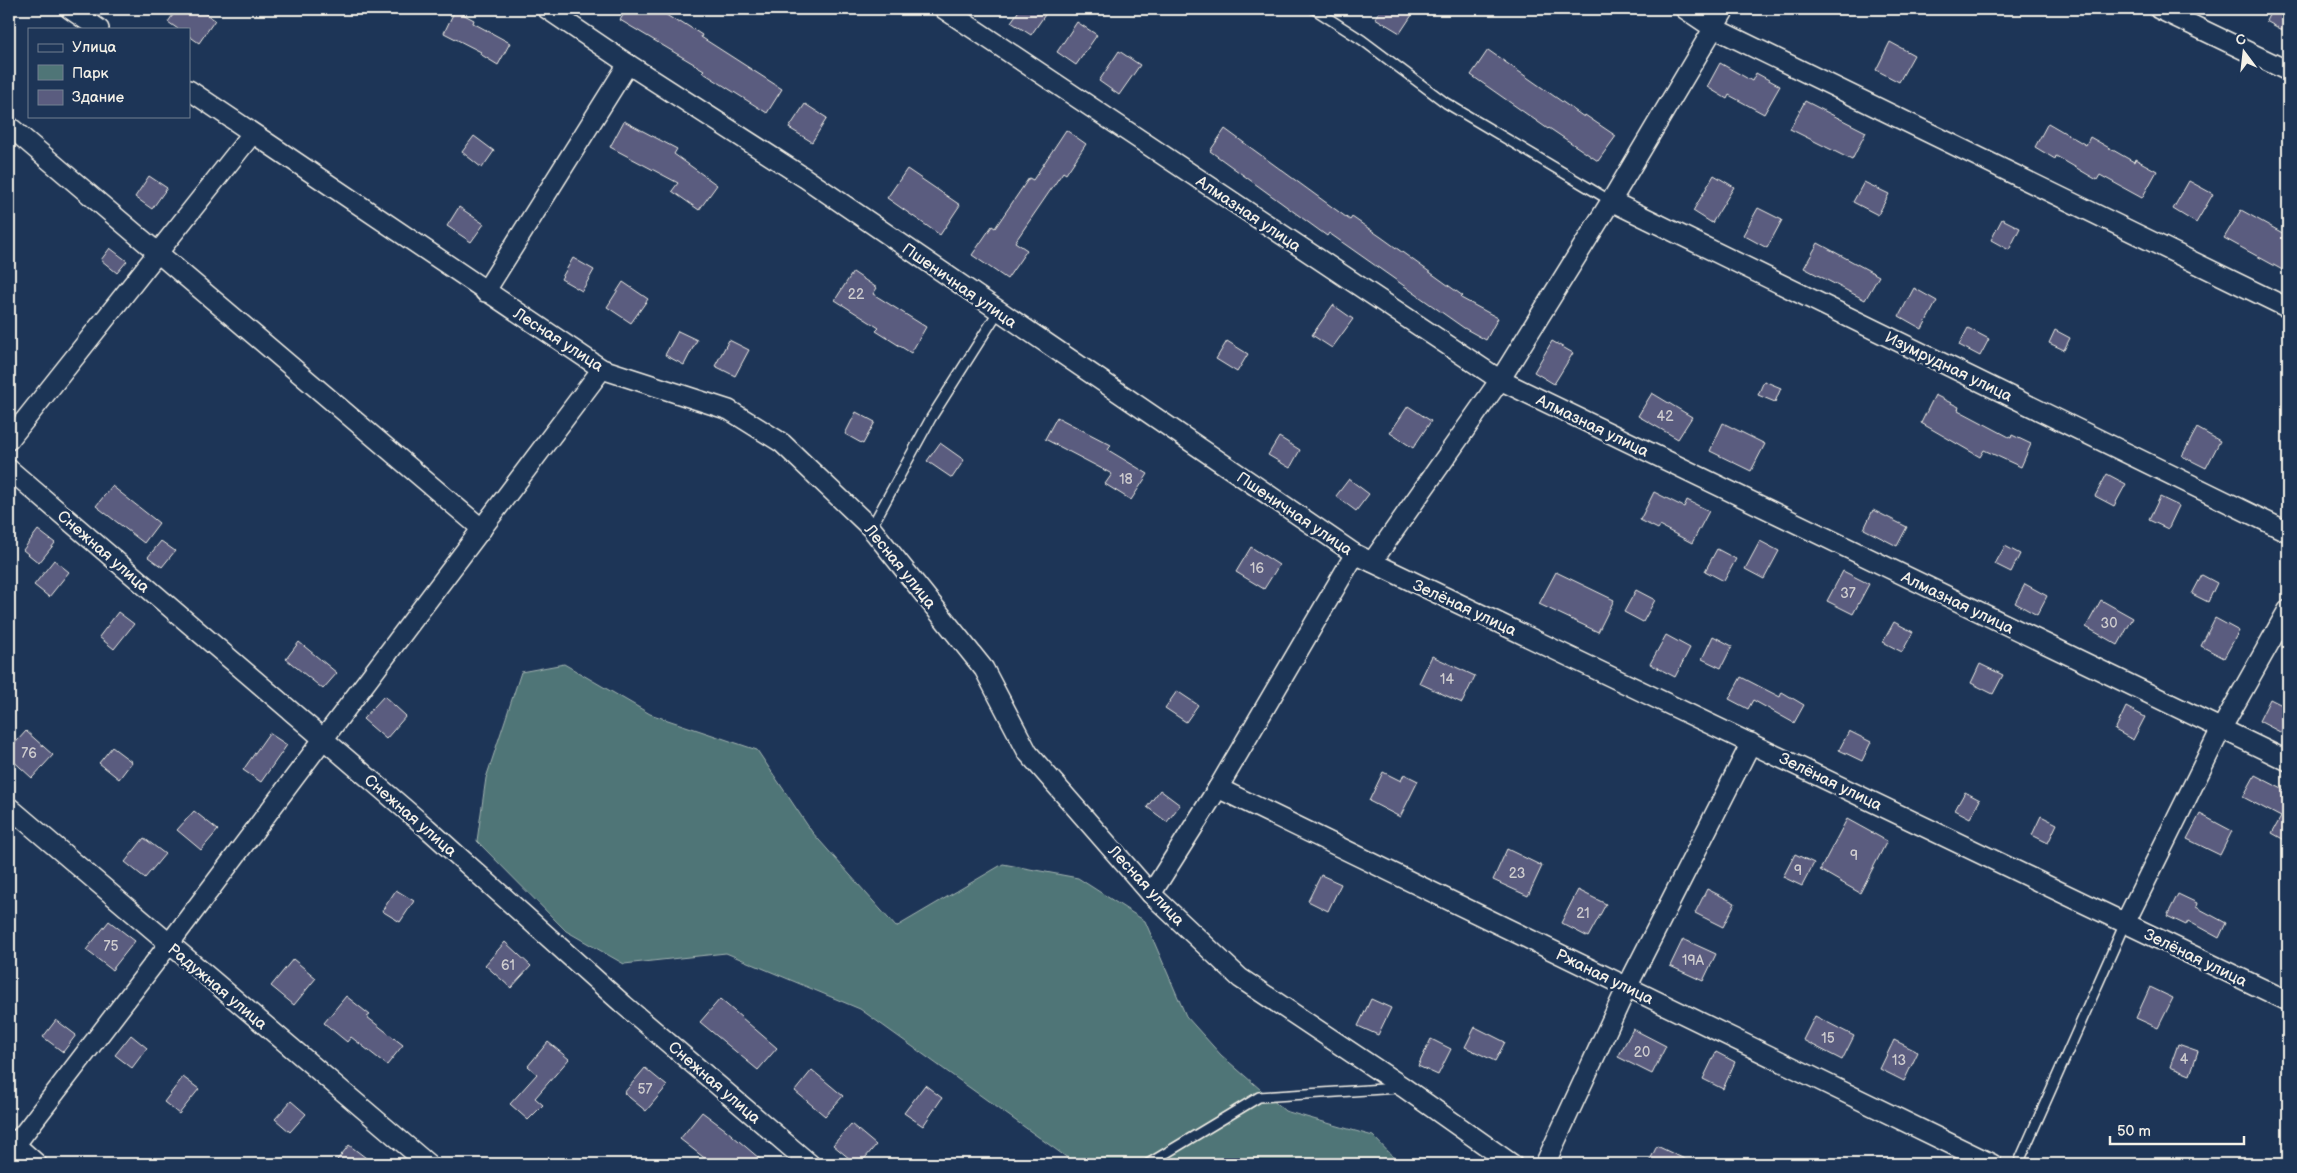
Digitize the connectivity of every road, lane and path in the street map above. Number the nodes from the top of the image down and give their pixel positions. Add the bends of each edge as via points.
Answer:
1 (70, 9) edge
2 (547, 9) edge
3 (944, 9) edge
4 (1314, 9) edge
5 (1685, 9) edge
6 (1724, 9) edge
7 (2160, 9) edge
8 (1712, 27) junction
9 (98, 28) edge
10 (628, 64) junction
11 (2288, 71) edge
12 (190, 91) edge
13 (9, 126) edge
14 (252, 134) junction
15 (1611, 201) junction
16 (158, 252) junction
17 (485, 292) junction
18 (2288, 308) edge
19 (998, 312) junction
20 (602, 369) junction
21 (1500, 380) junction
22 (9, 440) edge
23 (9, 469) edge
24 (871, 528) junction
25 (482, 529) junction
26 (2288, 532) edge
27 (1355, 554) junction
28 (1372, 562) junction
29 (2288, 610) edge
30 (2221, 729) junction
31 (323, 740) junction
32 (1751, 743) junction
33 (2288, 762) edge
34 (1218, 788) junction
35 (9, 807) edge
36 (1151, 894) junction
37 (2125, 923) junction
38 (169, 944) junction
39 (1628, 987) junction
40 (2288, 1001) edge
41 (1403, 1087) junction
42 (11, 1146) edge
43 (37, 1164) edge
44 (428, 1164) edge
45 (810, 1164) edge
46 (1148, 1164) edge
47 (1512, 1164) edge
48 (1545, 1164) edge
49 (1992, 1164) edge
50 (2018, 1164) edge

1 - 9 street
2 - 10 street, Пшеничная улица
3 - 21 street, Алмазная улица
4 - 15 lane via 1362,40 1446,103
5 - 8 street
6 - 8 street
7 - 11 street
8 - 15 street
8 - 18 street
10 - 17 street
10 - 19 street, Пшеничная улица via 805,178
12 - 14 street, Лесная улица
13 - 16 street
14 - 16 street
14 - 17 street, Лесная улица
15 - 21 street
15 - 26 street, Изумрудная улица
16 - 22 street
16 - 25 street
17 - 20 street, Лесная улица
19 - 24 lane via 931,418
19 - 27 street, Пшеничная улица
20 - 24 street, Лесная улица via 729,410 782,444
20 - 25 street
21 - 28 street
21 - 30 street, Алмазная улица
23 - 31 street, Снежная улица
24 - 36 street, Лесная улица via 984,669 1028,753
25 - 31 street
27 - 28 street, Пшеничная улица
27 - 34 street
28 - 32 street, Зелёная улица
29 - 30 street
30 - 33 street, Алмазная улица
30 - 37 street
31 - 38 street
31 - 45 street, Снежная улица
32 - 37 street, Зелёная улица
32 - 39 street
34 - 36 street
34 - 39 street, Ржаная улица
35 - 38 street, Радужная улица
36 - 41 street, Лесная улица via 1240,978
37 - 40 street, Зелёная улица
37 - 50 lane
38 - 42 street
38 - 44 street, Радужная улица
39 - 48 street
39 - 49 street, Ржаная улица
41 - 46 lane via 1259,1097
41 - 47 street, Лесная улица
42 - 43 street

